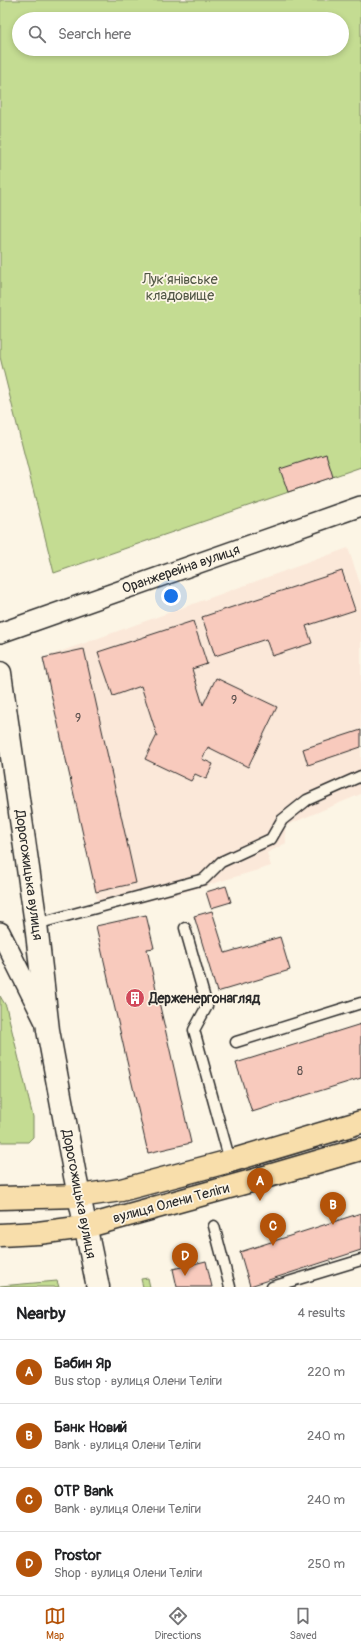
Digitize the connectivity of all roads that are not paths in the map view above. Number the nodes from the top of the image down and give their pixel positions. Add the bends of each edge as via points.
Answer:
1 (361, 506) edge
2 (0, 633) edge
3 (0, 673) edge
4 (361, 776) edge
5 (36, 924) junction
6 (185, 928) dead end
7 (0, 932) edge
8 (361, 1003) edge
9 (48, 1030) junction
10 (236, 1042) dead end
11 (361, 1122) edge
12 (361, 1149) edge
13 (230, 1161) junction
14 (79, 1196) junction
15 (0, 1198) edge
16 (214, 1226) dead end
17 (85, 1227) junction
18 (0, 1235) edge
19 (361, 1260) edge
20 (98, 1287) edge
21 (230, 1287) edge
22 (272, 1287) edge

1 - 2 street, Оранжерейна вулиця
3 - 5 street, Дорогожицька вулиця
4 - 5 lane via 307,800 282,820 271,839 221,862 204,879
5 - 9 street, Дорогожицька вулиця
6 - 13 lane via 207,1006 194,1030
7 - 9 street, Дорогожицька вулиця
8 - 10 lane
9 - 14 street, Дорогожицька вулиця
11 - 13 main road, вулиця Олени Теліги
12 - 17 main road, вулиця Олени Теліги
13 - 14 main road, вулиця Олени Теліги via 121,1190
14 - 15 main road, вулиця Олени Теліги
14 - 17 street, Дорогожицька вулиця
16 - 21 lane
17 - 18 main road, вулиця Олени Теліги
17 - 20 street, Дорогожицька вулиця
19 - 22 lane

